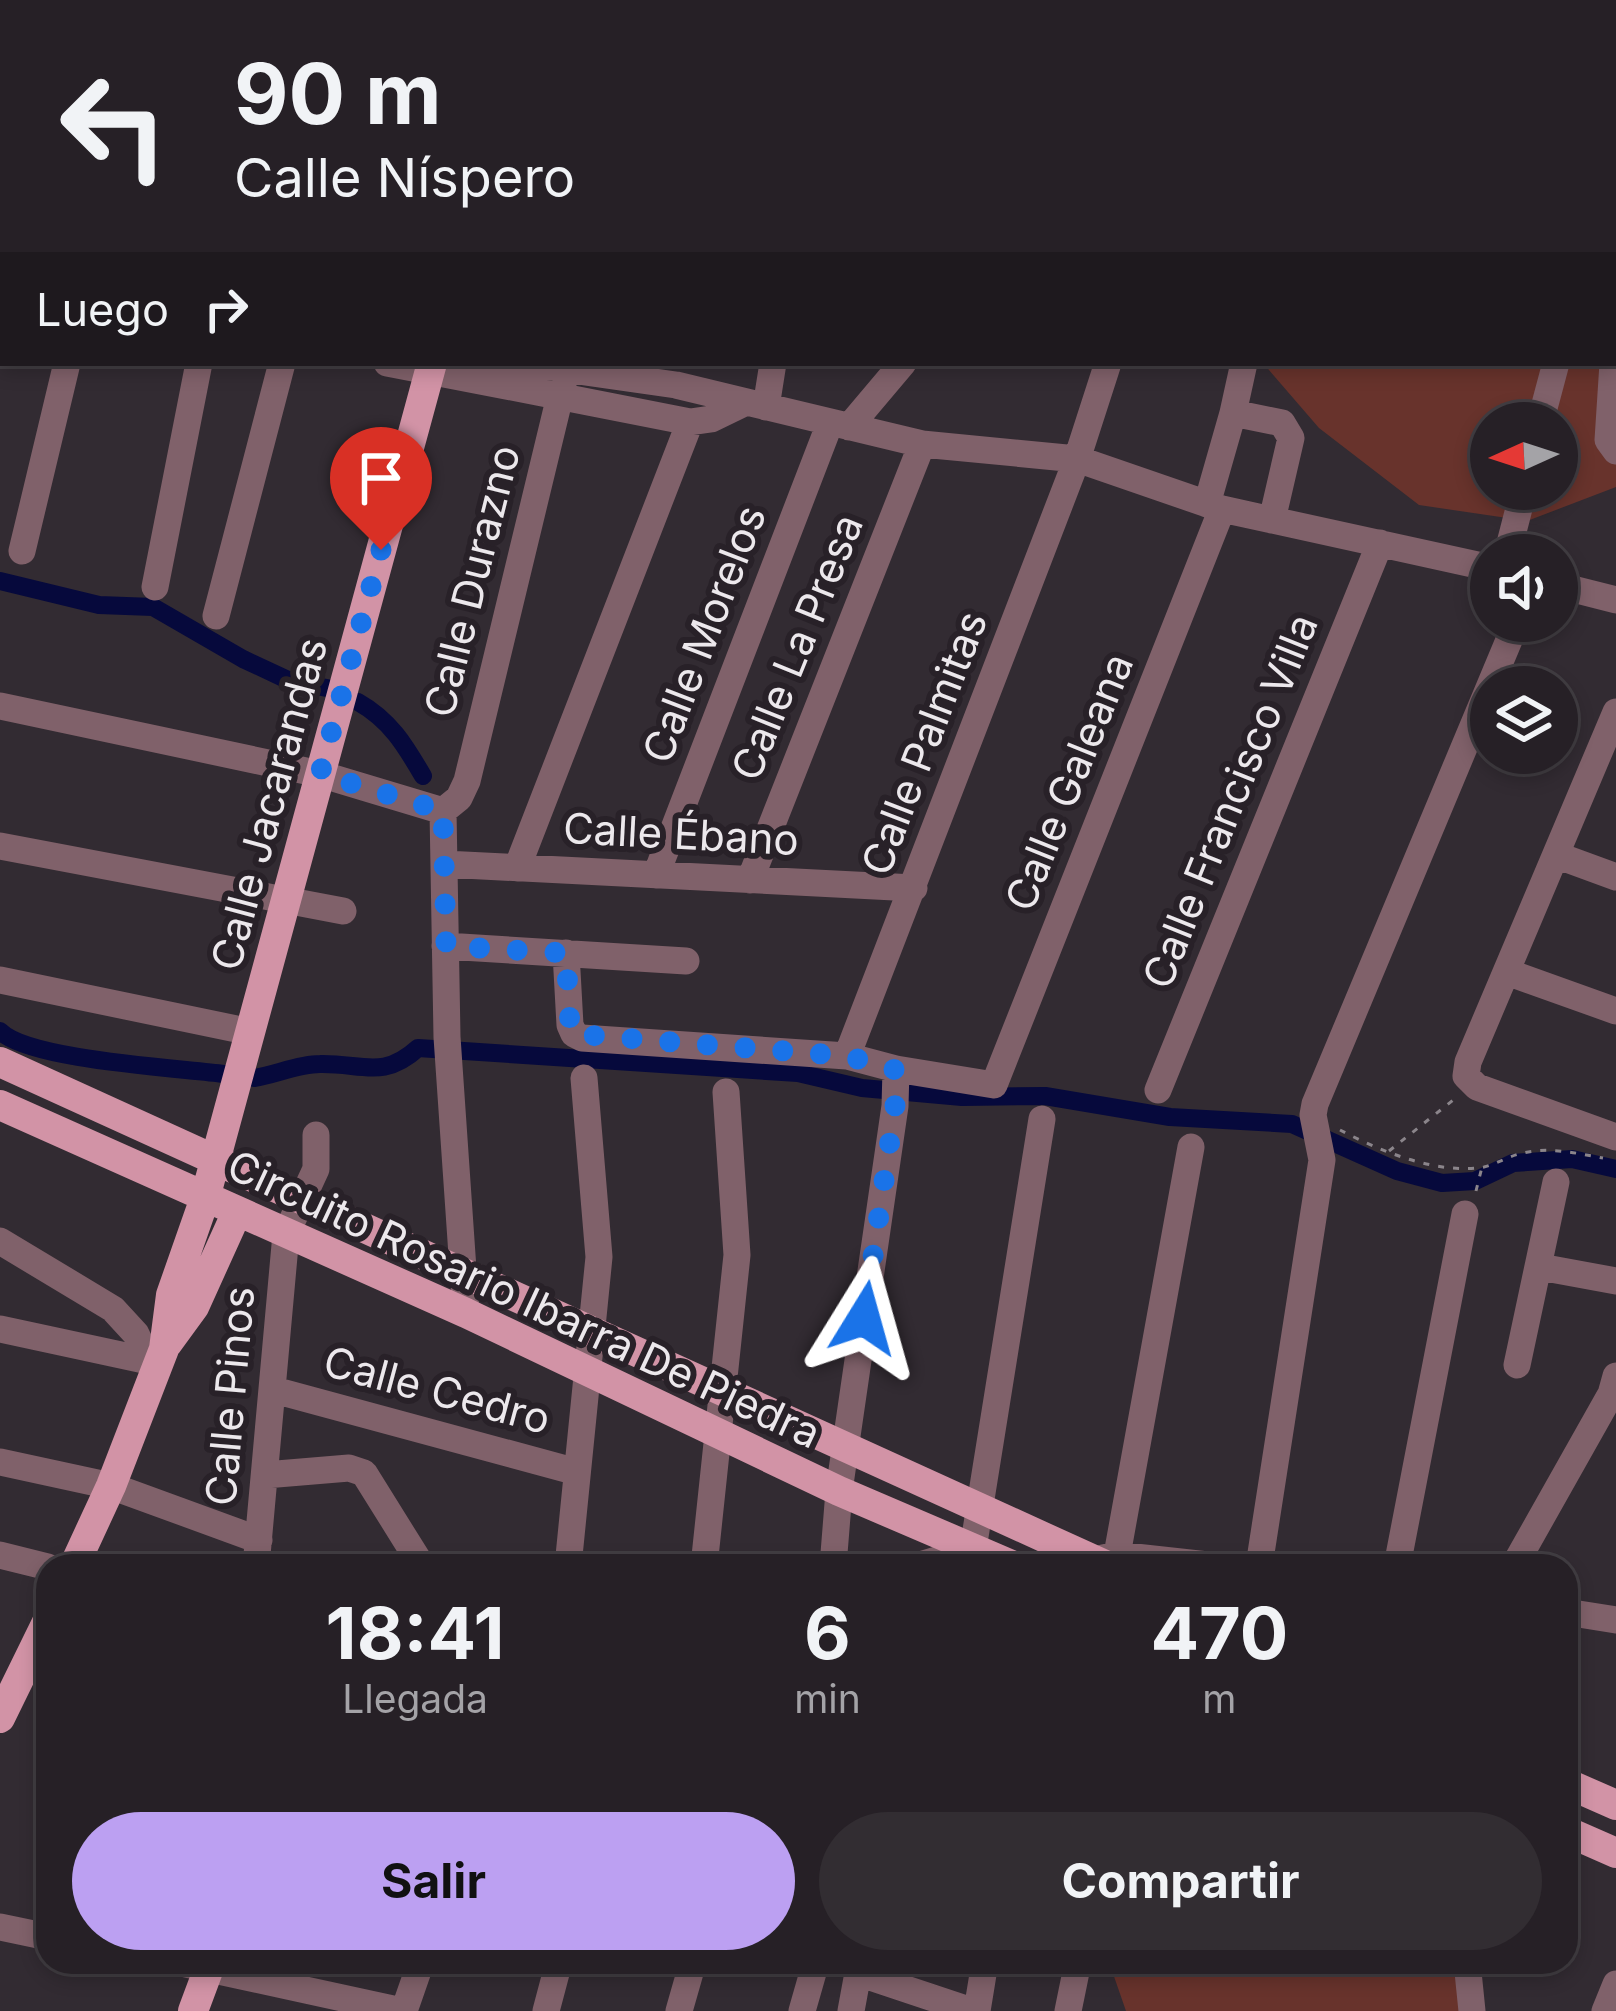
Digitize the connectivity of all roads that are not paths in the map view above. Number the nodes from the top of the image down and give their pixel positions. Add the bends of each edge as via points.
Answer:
1 (66, 366) edge
2 (199, 366) edge
3 (281, 366) edge
4 (699, 366) edge
5 (772, 366) edge
6 (900, 366) edge
7 (1107, 366) edge
8 (1243, 366) edge
9 (1555, 366) edge
10 (1613, 366) edge
11 (431, 367) edge
12 (520, 375) edge
13 (564, 377) edge
14 (676, 386) junction
15 (1546, 402) edge
16 (756, 405) junction
17 (1233, 413) junction
18 (690, 422) junction
19 (839, 425) junction
20 (922, 444) junction
21 (1616, 451) edge
22 (1077, 459) junction
23 (1215, 507) junction
24 (1272, 520) junction
25 (1380, 543) junction
26 (22, 551) dead end
27 (1470, 563) edge
28 (154, 587) dead end
29 (1578, 590) edge
30 (1616, 600) edge
31 (216, 616) dead end
32 (1507, 642) edge
33 (0, 706) edge
34 (1616, 712) edge
35 (1607, 757) edge
36 (320, 774) junction
37 (443, 811) junction
38 (0, 846) edge
39 (1556, 855) junction
40 (444, 864) junction
41 (517, 868) junction
42 (656, 875) junction
43 (1616, 877) edge
44 (750, 880) junction
45 (914, 889) junction
46 (286, 899) junction
47 (343, 911) dead end
48 (446, 946) junction
49 (566, 953) junction
50 (686, 961) dead end
51 (1508, 972) junction
52 (0, 980) edge
53 (1616, 1011) edge
54 (251, 1032) junction
55 (847, 1056) junction
56 (0, 1062) edge
57 (584, 1078) dead end
58 (896, 1085) junction
59 (1158, 1090) dead end
60 (726, 1091) dead end
61 (0, 1105) edge
62 (1042, 1119) dead end
63 (316, 1135) dead end
64 (1616, 1137) edge
65 (1191, 1147) dead end
66 (215, 1162) junction
67 (1556, 1182) dead end
68 (205, 1198) junction
69 (303, 1198) junction
70 (237, 1212) junction
71 (1465, 1214) dead end
72 (286, 1234) junction
73 (0, 1241) edge
74 (1540, 1267) junction
75 (463, 1270) junction
76 (1616, 1281) edge
77 (466, 1313) junction
78 (0, 1329) edge
79 (594, 1330) junction
80 (157, 1358) junction
81 (1517, 1365) dead end
82 (590, 1373) junction
83 (1616, 1376) edge
84 (274, 1390) junction
85 (722, 1390) junction
86 (717, 1434) junction
87 (846, 1446) junction
88 (0, 1462) edge
89 (577, 1472) junction
90 (266, 1475) junction
91 (111, 1486) junction
92 (839, 1491) junction
93 (980, 1505) junction
94 (973, 1550) junction
95 (258, 1553) edge
96 (80, 1554) edge
97 (415, 1554) edge
98 (569, 1554) edge
99 (705, 1554) edge
100 (834, 1554) edge
101 (960, 1554) edge
102 (983, 1554) edge
103 (1081, 1554) edge
104 (1100, 1554) edge
105 (1261, 1554) edge
106 (1399, 1554) edge
107 (1521, 1554) edge
108 (0, 1555) edge
109 (36, 1564) edge
110 (1578, 1618) edge
111 (1616, 1620) edge
112 (36, 1660) edge
113 (4, 1703) edge
114 (1578, 1788) edge
115 (1616, 1805) edge
116 (1578, 1836) edge
117 (1616, 1852) edge
118 (0, 1927) edge
119 (36, 1934) edge
120 (207, 1974) edge
121 (262, 1974) edge
122 (417, 1974) edge
123 (556, 1974) edge
124 (689, 1974) edge
125 (813, 1974) edge
126 (858, 1974) edge
127 (875, 1974) edge
128 (983, 1974) edge
129 (1076, 1974) edge
130 (1468, 1974) edge
131 (1616, 1984) edge
132 (194, 2011) edge
133 (403, 2011) edge
134 (546, 2011) edge
135 (680, 2011) edge
136 (802, 2011) edge
137 (851, 2011) edge
138 (975, 2011) edge
139 (1068, 2011) edge
140 (1472, 2011) edge
141 (1605, 2011) edge

1 - 26 street
2 - 28 street
3 - 31 street
4 - 14 street
5 - 16 street
6 - 19 street, Calle Morelos
7 - 22 street, Calle Palmitas
8 - 17 street, Calle Galeana
9 - 15 street
10 - 21 street via 1608,440
11 - 12 street
11 - 36 main road, Calle Jacarandas
12 - 13 street
13 - 14 street
13 - 18 street
13 - 37 street, Calle Durazno via 466,781
14 - 16 street
16 - 18 street
16 - 19 street
17 - 23 street, Calle Galeana
17 - 24 street via 1282,423 1291,438
18 - 41 street
19 - 20 street
19 - 42 street, Calle Morelos
20 - 22 street
20 - 44 street, Calle La Presa
22 - 23 street
22 - 45 street, Calle Palmitas
23 - 24 street
23 - 58 street, Calle Galeana via 994,1084
24 - 25 street
25 - 27 street
25 - 59 street, Calle Francisco Villa
29 - 30 street
32 - 105 street via 1312,1115 1321,1144
33 - 36 street
34 - 35 street
35 - 39 street
36 - 37 street
36 - 46 main road, Calle Jacarandas
37 - 40 street
38 - 46 street
39 - 43 street
39 - 51 street
40 - 41 street, Calle Ébano
40 - 48 street
41 - 42 street, Calle Ébano
42 - 44 street, Calle Ébano
44 - 45 street, Calle Ébano
45 - 55 street, Calle Palmitas
46 - 47 street
46 - 54 main road, Calle Jacarandas
48 - 49 street
48 - 75 street
49 - 50 street
49 - 55 street via 574,1034
51 - 53 street
51 - 64 street via 1466,1076 1477,1087
52 - 54 street
54 - 66 main road, Calle Jacarandas
55 - 58 street
56 - 66 main road
57 - 79 street via 599,1257
58 - 87 street
60 - 85 street via 737,1255
61 - 68 main road, Circuito Rosario Ibarra De Piedra
62 - 93 street
63 - 69 street via 316,1169
65 - 104 street
66 - 68 main road, Calle Jacarandas
66 - 69 main road
67 - 74 street
68 - 70 main road, Circuito Rosario Ibarra De Piedra
68 - 80 main road, Calle Jacarandas
69 - 72 street
69 - 75 main road
70 - 72 main road, Circuito Rosario Ibarra De Piedra
70 - 80 main road via 194,1307
71 - 106 street
72 - 77 main road, Circuito Rosario Ibarra De Piedra
72 - 84 street, Calle Pinos
73 - 80 street via 113,1309
74 - 76 street
74 - 81 street
75 - 77 street
75 - 79 main road
77 - 82 main road, Circuito Rosario Ibarra De Piedra
78 - 80 street
79 - 82 street
79 - 85 main road
80 - 91 main road
82 - 86 main road, Circuito Rosario Ibarra De Piedra
82 - 89 street
83 - 107 street
84 - 89 street, Calle Cedro
84 - 90 street, Calle Pinos
85 - 86 street
85 - 87 main road
86 - 92 main road, Circuito Rosario Ibarra De Piedra
86 - 99 street
87 - 92 street
87 - 93 main road
88 - 91 street
89 - 98 street
90 - 95 street, Calle Pinos
90 - 97 street via 364,1473
91 - 95 street
91 - 96 main road
92 - 94 main road, Circuito Rosario Ibarra De Piedra
92 - 100 street
93 - 94 street
93 - 103 main road
94 - 101 street
94 - 102 main road, Circuito Rosario Ibarra De Piedra
108 - 109 street
110 - 111 street
112 - 113 main road
114 - 115 main road
116 - 117 main road
118 - 119 street
120 - 132 main road
121 - 133 street
122 - 133 street
123 - 134 street
124 - 135 street
125 - 136 street
126 - 137 street
127 - 138 street
128 - 138 street
129 - 139 street
130 - 140 street
131 - 141 street

